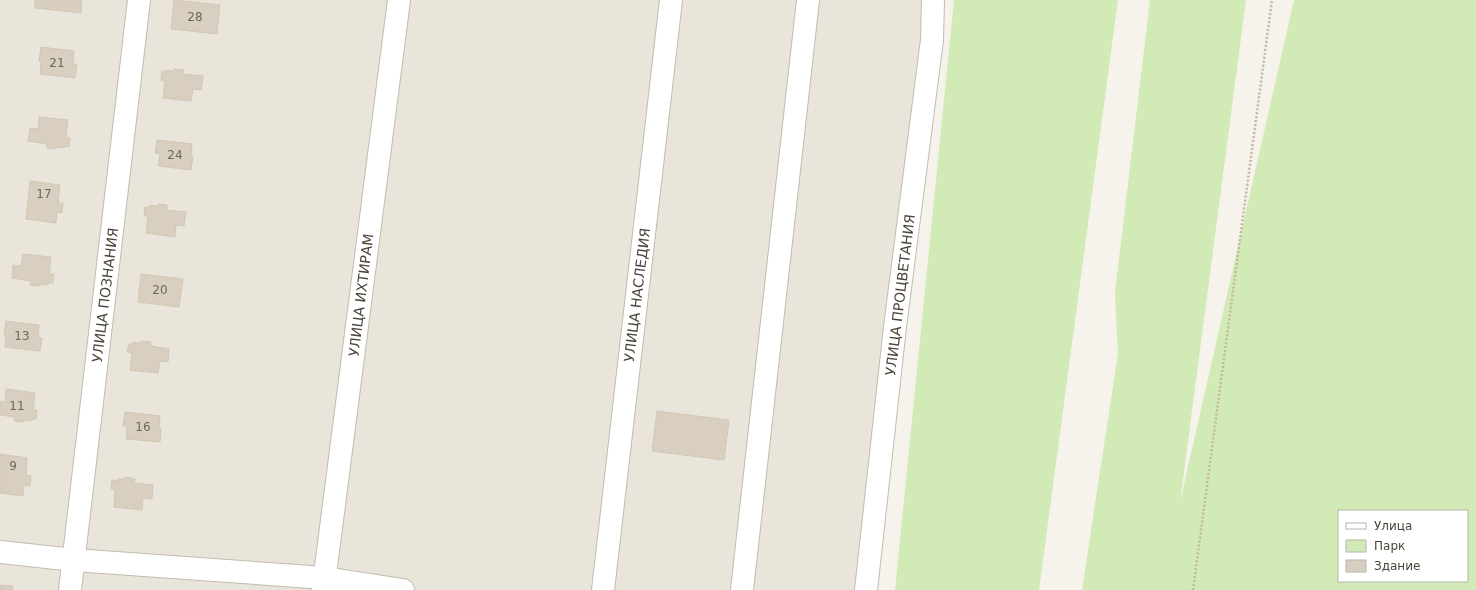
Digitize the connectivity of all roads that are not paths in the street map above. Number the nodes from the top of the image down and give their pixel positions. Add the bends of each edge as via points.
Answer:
1 (139, 0) edge
2 (399, 0) edge
3 (672, 0) edge
4 (808, 0) edge
5 (934, 0) edge
6 (0, 552) edge
7 (74, 560) junction
8 (324, 584) edge
9 (70, 590) edge
10 (403, 590) edge
11 (603, 590) edge
12 (742, 590) edge
13 (866, 590) edge

1 - 7 street, УЛИЦА ПОЗНАНИЯ
2 - 8 street, УЛИЦА ИХТИРАМ
3 - 11 street, УЛИЦА НАСЛЕДИЯ
4 - 12 street
5 - 13 street, УЛИЦА ПРОЦВЕТАНИЯ via 932,40 895,327
6 - 7 street
7 - 8 street
7 - 9 street, УЛИЦА ПОЗНАНИЯ
8 - 10 street

